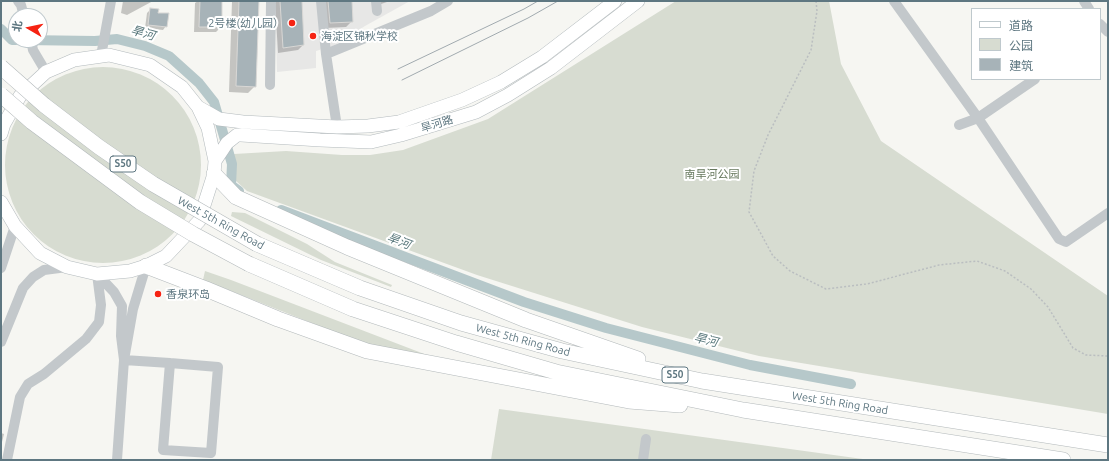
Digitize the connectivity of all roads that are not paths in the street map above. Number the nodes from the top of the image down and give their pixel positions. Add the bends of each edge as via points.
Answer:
1 (111, 1) edge
2 (272, 1) edge
3 (321, 1) edge
4 (448, 1) edge
5 (615, 1) edge
6 (638, 1) edge
7 (894, 1) edge
8 (33, 48) edge
9 (102, 53) junction
10 (326, 54) junction
11 (1, 67) edge
12 (46, 72) junction
13 (1034, 80) edge
14 (270, 85) dead end
15 (1, 95) edge
16 (198, 107) junction
17 (978, 118) junction
18 (959, 125) dead end
19 (337, 127) junction
20 (2, 128) edge
21 (215, 168) junction
22 (2, 207) edge
23 (1108, 213) edge
24 (15, 226) junction
25 (146, 266) junction
26 (67, 267) junction
27 (1, 268) edge
28 (97, 274) junction
29 (1, 342) edge
30 (124, 360) junction
31 (170, 363) junction
32 (702, 381) junction
33 (742, 410) junction
34 (646, 439) dead end
35 (1108, 445) edge
36 (7, 460) edge
37 (117, 460) edge
38 (643, 460) edge
39 (1063, 460) edge

1 - 9 street
2 - 14 street
3 - 10 street
4 - 10 street via 431,11
5 - 19 main road, 旱河路 via 542,57 501,82 462,100 399,122
6 - 21 main road, 旱河路 via 551,68 476,112 371,142 241,135 227,143
7 - 17 street
8 - 12 street
9 - 12 main road via 74,60
9 - 16 main road via 150,65 182,87
10 - 19 street
11 - 32 highway, West 5th Ring Road / S50, bridge via 44,105 152,184 257,244 360,288 461,323 562,351
12 - 20 main road via 20,96
13 - 17 street
15 - 33 highway, West 5th Ring Road / S50, bridge via 32,122 140,202 249,264 353,309 556,372
16 - 19 main road, 旱河路 via 219,119
16 - 21 main road via 208,128
17 - 18 street
17 - 23 street via 1059,239 1066,242
21 - 25 main road via 199,221 166,256
21 - 32 highway via 236,197 347,247 526,320
22 - 24 main road
24 - 26 main road via 40,253
24 - 27 street
25 - 28 main road via 130,271
25 - 30 street via 133,309
25 - 33 highway via 367,352 629,402
26 - 28 main road
26 - 29 street via 44,270 23,288
28 - 30 street via 114,292 122,306
28 - 36 street via 101,305 99,322 86,339 28,384 20,397
30 - 31 street
30 - 37 street
31 - 31 street via 218,367 211,453 163,450
32 - 35 highway, West 5th Ring Road / S50
33 - 39 highway, West 5th Ring Road / S50
34 - 38 street

